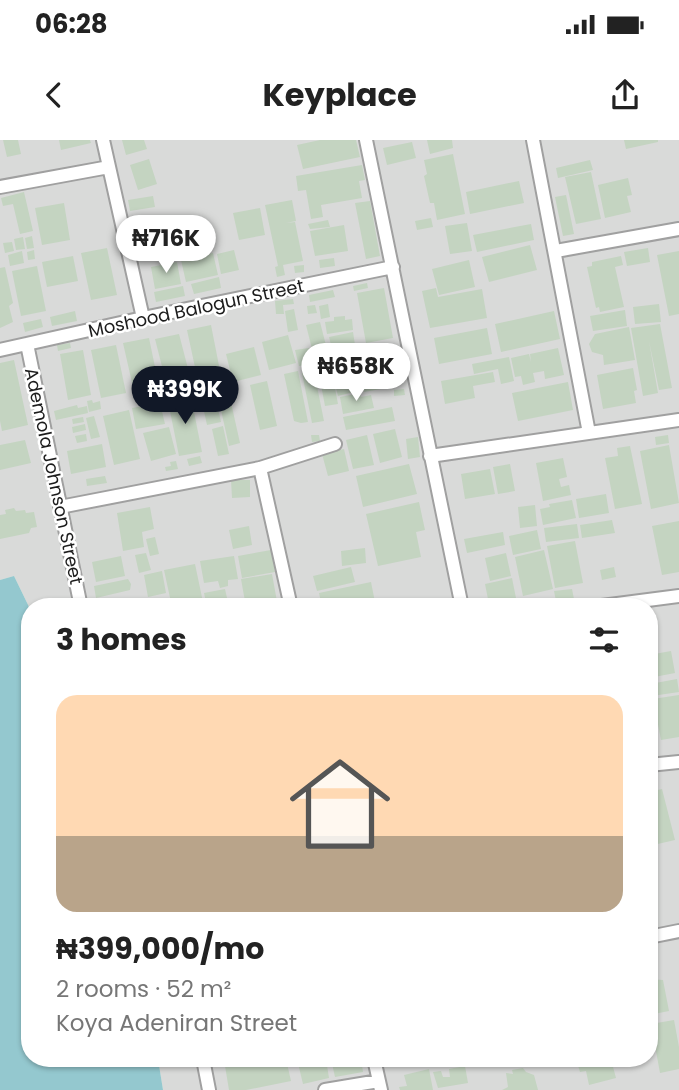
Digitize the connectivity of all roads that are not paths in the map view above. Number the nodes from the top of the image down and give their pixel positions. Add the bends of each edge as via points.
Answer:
1 (103, 140) edge
2 (366, 140) edge
3 (533, 140) edge
4 (109, 167) junction
5 (0, 187) edge
6 (679, 229) edge
7 (556, 251) junction
8 (393, 268) junction
9 (143, 318) junction
10 (27, 344) junction
11 (0, 350) edge
12 (679, 419) edge
13 (589, 433) junction
14 (335, 444) dead end
15 (430, 456) junction
16 (260, 468) junction
17 (60, 507) junction
18 (679, 596) edge
19 (79, 598) edge
20 (289, 598) edge
21 (460, 598) edge
22 (658, 599) edge
23 (679, 762) edge
24 (658, 764) edge
25 (679, 932) edge
26 (658, 936) edge
27 (205, 1067) edge
28 (376, 1067) edge
29 (380, 1085) edge
30 (209, 1090) edge
31 (325, 1090) edge

1 - 4 street
2 - 8 street
3 - 7 street
4 - 5 street
4 - 9 street
6 - 7 street
7 - 13 street
8 - 9 street, Moshood Balogun Street
8 - 15 street
9 - 10 street, Moshood Balogun Street
10 - 11 street, Moshood Balogun Street
10 - 17 street, Ademola Johnson Street
12 - 13 street
13 - 15 street
14 - 16 street
15 - 21 street
16 - 17 street
16 - 20 street
17 - 19 street, Ademola Johnson Street
18 - 22 street
23 - 24 street
25 - 26 street
27 - 30 street
28 - 29 street
29 - 31 street

